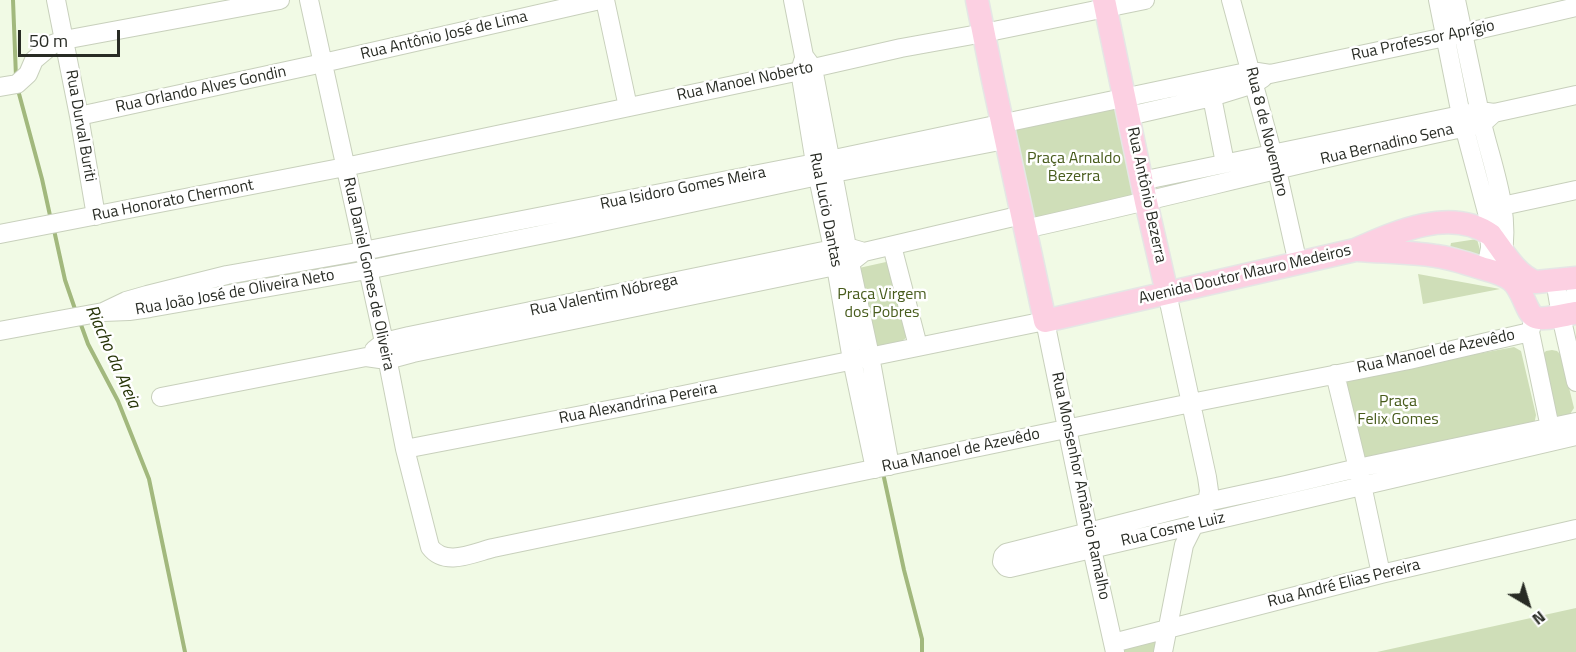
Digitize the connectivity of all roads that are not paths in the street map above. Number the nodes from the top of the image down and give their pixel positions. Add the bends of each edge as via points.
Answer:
1 (56, 0) edge
2 (280, 0) edge
3 (309, 0) edge
4 (603, 0) edge
5 (793, 0) edge
6 (977, 0) edge
7 (1145, 0) edge
8 (1231, 0) edge
9 (1438, 0) edge
10 (1456, 0) edge
11 (1105, 4) edge
12 (1576, 7) edge
13 (984, 33) junction
14 (1455, 35) junction
15 (64, 40) junction
16 (323, 63) junction
17 (806, 65) junction
18 (1252, 78) junction
19 (0, 87) edge
20 (1576, 95) edge
21 (1212, 97) junction
22 (628, 107) junction
23 (1127, 107) junction
24 (79, 116) junction
25 (1485, 116) junction
26 (1462, 121) junction
27 (1004, 132) junction
28 (1274, 162) junction
29 (1225, 163) junction
30 (345, 167) junction
31 (824, 168) junction
32 (1576, 190) edge
33 (1144, 194) junction
34 (1495, 207) junction
35 (96, 216) junction
36 (567, 221) junction
37 (1023, 222) junction
38 (0, 234) edge
39 (892, 246) junction
40 (1355, 250) junction
41 (363, 251) junction
42 (846, 255) junction
43 (1495, 257) junction
44 (1298, 264) junction
45 (367, 270) junction
46 (1548, 284) edge
47 (1167, 293) junction
48 (1576, 294) edge
49 (1571, 310) edge
50 (103, 312) junction
51 (1045, 321) junction
52 (1532, 325) junction
53 (0, 331) edge
54 (918, 346) junction
55 (385, 351) junction
56 (861, 358) junction
57 (1335, 374) junction
58 (1576, 382) edge
59 (161, 397) dead end
60 (1191, 403) junction
61 (1576, 422) edge
62 (1068, 429) junction
63 (1552, 434) junction
64 (1576, 436) edge
65 (405, 449) junction
66 (883, 467) junction
67 (1360, 477) junction
68 (1207, 502) junction
69 (1194, 525) junction
70 (1576, 529) edge
71 (1090, 541) junction
72 (430, 547) joint
73 (1381, 574) junction
74 (1169, 627) junction
75 (1114, 647) edge
76 (1163, 652) edge

1 - 15 street, Rua Durval Buriti
2 - 15 street
3 - 16 street, Rua Daniel Gomes de Oliveira
4 - 16 street, Rua Antônio José de Lima
4 - 22 street
5 - 17 street, Rua Lucio Dantas
6 - 13 main road
7 - 11 street, Rua Manoel Noberto
8 - 18 street, Rua 8 de Novembro
9 - 14 street
10 - 14 street
11 - 13 street, Rua Manoel Noberto
11 - 23 main road, Rua Antônio Bezerra
12 - 14 street, Rua Professor Aprígio
13 - 17 street, Rua Manoel Noberto
13 - 27 main road
14 - 18 street, Rua Professor Aprígio
14 - 25 street
14 - 26 street
15 - 19 street via 34,60 28,74 17,84
15 - 24 street, Rua Durval Buriti
16 - 24 street, Rua Orlando Alves Gondin
16 - 30 street, Rua Daniel Gomes de Oliveira
17 - 22 street, Rua Manoel Noberto
17 - 31 street, Rua Lucio Dantas
18 - 21 street, Rua Professor Aprígio
18 - 23 street, Rua Professor Aprígio
18 - 28 street, Rua 8 de Novembro
20 - 25 street, Rua Bernadino Sena
21 - 23 street, Rua Professor Aprígio
21 - 29 street
22 - 30 street, Rua Manoel Noberto
23 - 27 street, Rua Isidoro Gomes Meira
23 - 33 main road, Rua Antônio Bezerra
24 - 35 street, Rua Durval Buriti
25 - 26 street, Rua Bernadino Sena
25 - 34 street
26 - 28 street, Rua Bernadino Sena
26 - 34 street
27 - 31 street, Rua Isidoro Gomes Meira
27 - 37 main road
28 - 29 street
28 - 33 street
28 - 44 street, Rua 8 de Novembro
29 - 33 street
30 - 35 street, Rua Honorato Chermont
30 - 41 street, Rua Daniel Gomes de Oliveira
31 - 36 street, Rua Isidoro Gomes Meira
31 - 42 street, Rua Lucio Dantas
32 - 34 street
33 - 37 street, Rua Valentim Nóbrega
33 - 47 main road, Rua Antônio Bezerra
34 - 43 street via 1505,231
35 - 38 street, Rua Honorato Chermont
36 - 41 street, Rua Isidoro Gomes Meira
36 - 45 street, Rua Isidoro Gomes Meira
37 - 39 street, Rua Valentim Nóbrega
37 - 51 main road
39 - 42 street, Rua Valentim Nóbrega
39 - 54 street
40 - 43 main road
40 - 43 main road, Avenida Doutor Mauro Medeiros via 1411,228 1454,223 1480,229
40 - 44 main road, Avenida Doutor Mauro Medeiros
41 - 45 street, Rua Daniel Gomes de Oliveira
41 - 50 street, Rua João José de Oliveira Neto via 227,275 147,295
42 - 55 street, Rua Valentim Nóbrega
42 - 56 street, Rua Lucio Dantas
43 - 46 main road via 1526,277
44 - 47 main road, Avenida Doutor Mauro Medeiros
45 - 50 street, Rua João José de Oliveira Neto via 150,308
45 - 55 street, Rua Daniel Gomes de Oliveira
46 - 49 street
46 - 52 main road via 1528,308
47 - 51 main road, Avenida Doutor Mauro Medeiros
47 - 60 street
48 - 49 street
49 - 52 main road via 1538,319
49 - 58 street
50 - 53 street, Rua João José de Oliveira Neto
51 - 54 street, Rua Alexandrina Pereira
51 - 62 street, Rua Monsenhor Amâncio Ramalho
52 - 57 street, Rua Manoel de Azevêdo via 1409,360
52 - 63 street
54 - 56 street, Rua Alexandrina Pereira
55 - 59 street, Rua Valentim Nóbrega
55 - 65 street, Rua Daniel Gomes de Oliveira
56 - 65 street, Rua Alexandrina Pereira
56 - 66 street, Rua Lucio Dantas
57 - 60 street, Rua Manoel de Azevêdo
57 - 67 street
60 - 62 street, Rua Manoel de Azevêdo
60 - 68 street via 1207,477
61 - 63 street, Rua Cosme Luiz
62 - 66 street, Rua Manoel de Azevêdo
62 - 71 street, Rua Monsenhor Amâncio Ramalho
63 - 64 street, Rua Cosme Luiz
63 - 67 street, Rua Cosme Luiz
65 - 72 street, Rua Daniel Gomes de Oliveira
66 - 72 street, Rua Manoel de Azevêdo via 458,557 443,557
67 - 68 street, Rua Cosme Luiz via 1286,485
67 - 69 street, Rua Cosme Luiz
67 - 73 street
68 - 69 street
68 - 71 street, Rua Cosme Luiz
69 - 71 street, Rua Cosme Luiz
69 - 74 street via 1184,545
70 - 73 street, Rua André Elias Pereira
71 - 75 street, Rua Monsenhor Amâncio Ramalho
73 - 74 street, Rua André Elias Pereira
74 - 75 street, Rua André Elias Pereira
74 - 76 street

